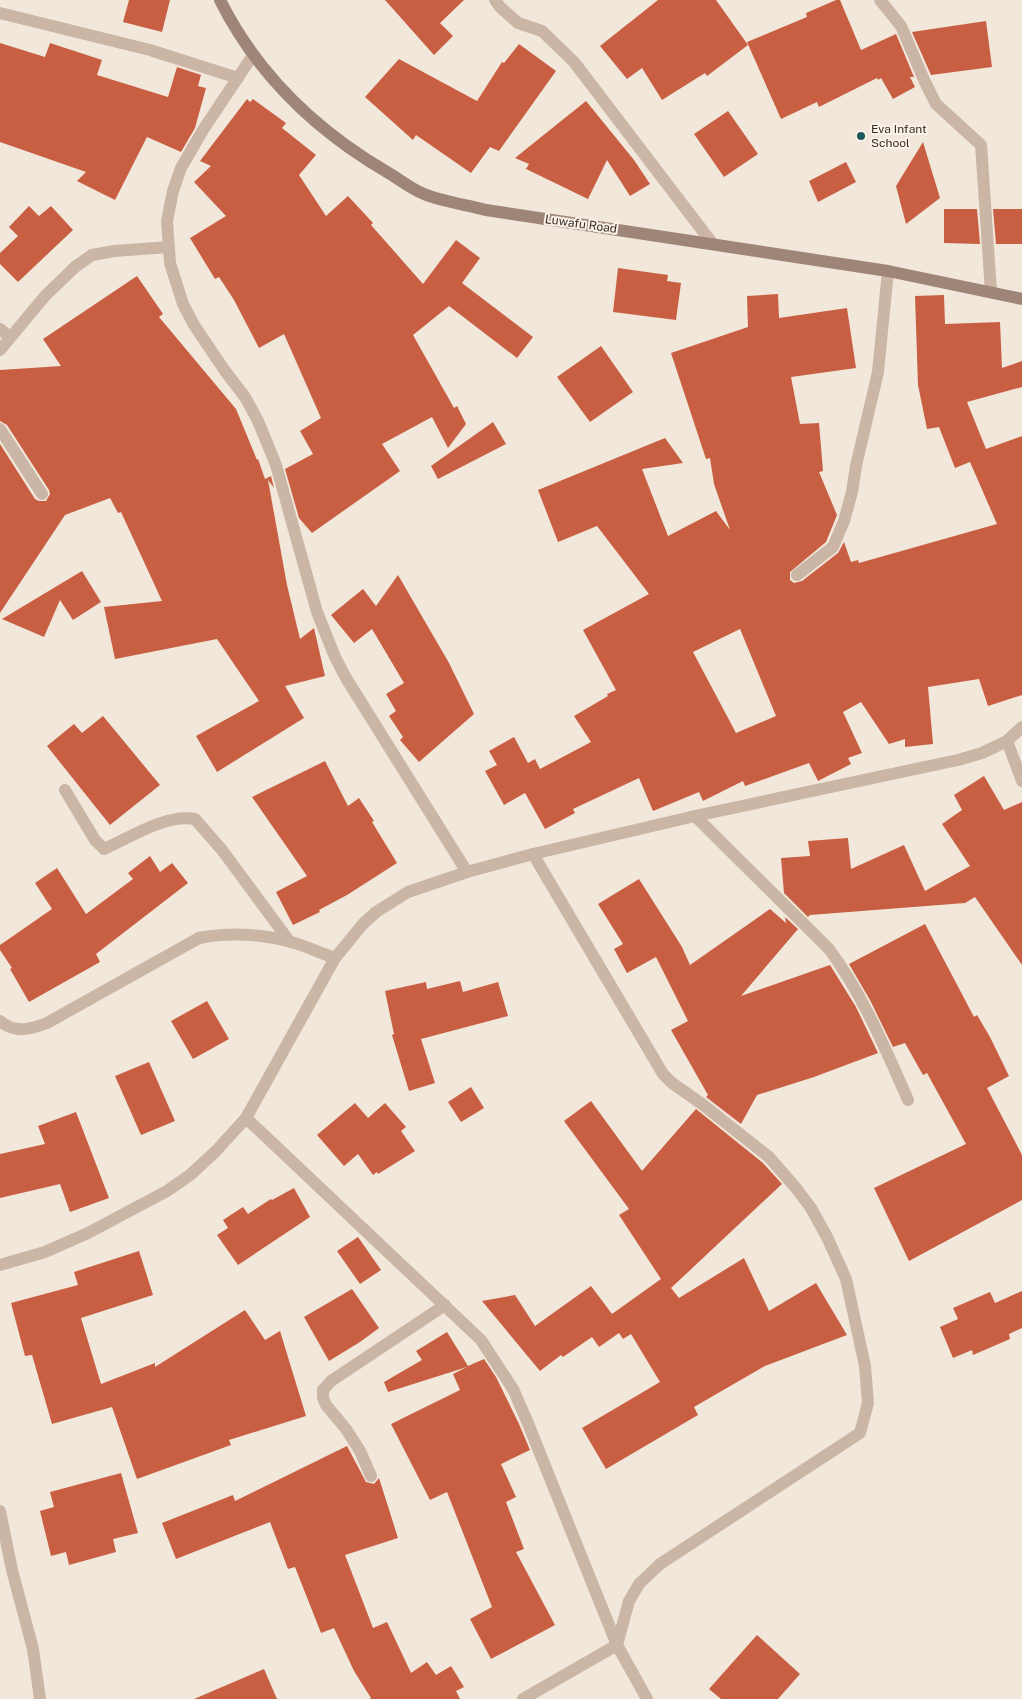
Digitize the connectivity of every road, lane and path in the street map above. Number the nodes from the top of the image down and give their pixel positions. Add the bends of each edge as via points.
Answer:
1 (220, 0) edge
2 (495, 0) edge
3 (880, 0) edge
4 (0, 13) edge
5 (253, 55) junction
6 (238, 78) junction
7 (712, 243) junction
8 (169, 247) junction
9 (888, 271) junction
10 (991, 292) junction
11 (1022, 299) edge
12 (5, 333) edge
13 (0, 350) edge
14 (0, 429) edge
15 (42, 494) dead end
16 (797, 575) dead end
17 (1022, 726) edge
18 (1007, 741) junction
19 (1022, 781) edge
20 (65, 790) dead end
21 (695, 816) junction
22 (533, 854) junction
23 (467, 872) junction
24 (290, 942) junction
25 (335, 958) junction
26 (0, 1021) edge
27 (908, 1100) dead end
28 (246, 1118) junction
29 (0, 1265) edge
30 (444, 1305) junction
31 (371, 1476) dead end
32 (0, 1511) edge
33 (617, 1645) junction
34 (40, 1699) edge
35 (523, 1699) edge
36 (647, 1699) edge

1 - 5 street, Luwafu Road
2 - 7 street via 518,23 542,31 574,62
3 - 10 street via 901,26 936,104 981,145
4 - 6 street via 150,50
5 - 6 street
5 - 7 street, Luwafu Road via 281,89 340,142 424,194 486,210
6 - 8 street via 181,168 168,221
7 - 9 street, Luwafu Road
8 - 12 street via 92,256 75,267
8 - 23 street via 170,263 183,304 245,397 276,465 317,612 335,657
9 - 10 street, Luwafu Road
9 - 16 street via 878,372 844,521 833,547
10 - 11 street, Luwafu Road
12 - 13 street
14 - 15 street
17 - 18 street
18 - 19 street
18 - 21 street via 958,760
20 - 24 street via 104,850 168,820 195,819
21 - 22 street
21 - 27 street via 832,954 854,986
22 - 23 street
22 - 33 street via 663,1074 769,1157 811,1208 846,1279 865,1366 868,1403 860,1433 660,1564 638,1584 629,1601
23 - 25 street via 408,892 388,904 363,924
24 - 25 street
24 - 26 street via 240,934 199,938 32,1029 18,1030
25 - 28 street
28 - 29 street via 190,1175 166,1191 79,1237 45,1252
28 - 30 street
30 - 31 street via 331,1381 323,1390 326,1405 360,1451
30 - 33 street via 481,1340 512,1389
32 - 34 street via 32,1649
33 - 35 street
33 - 36 street

